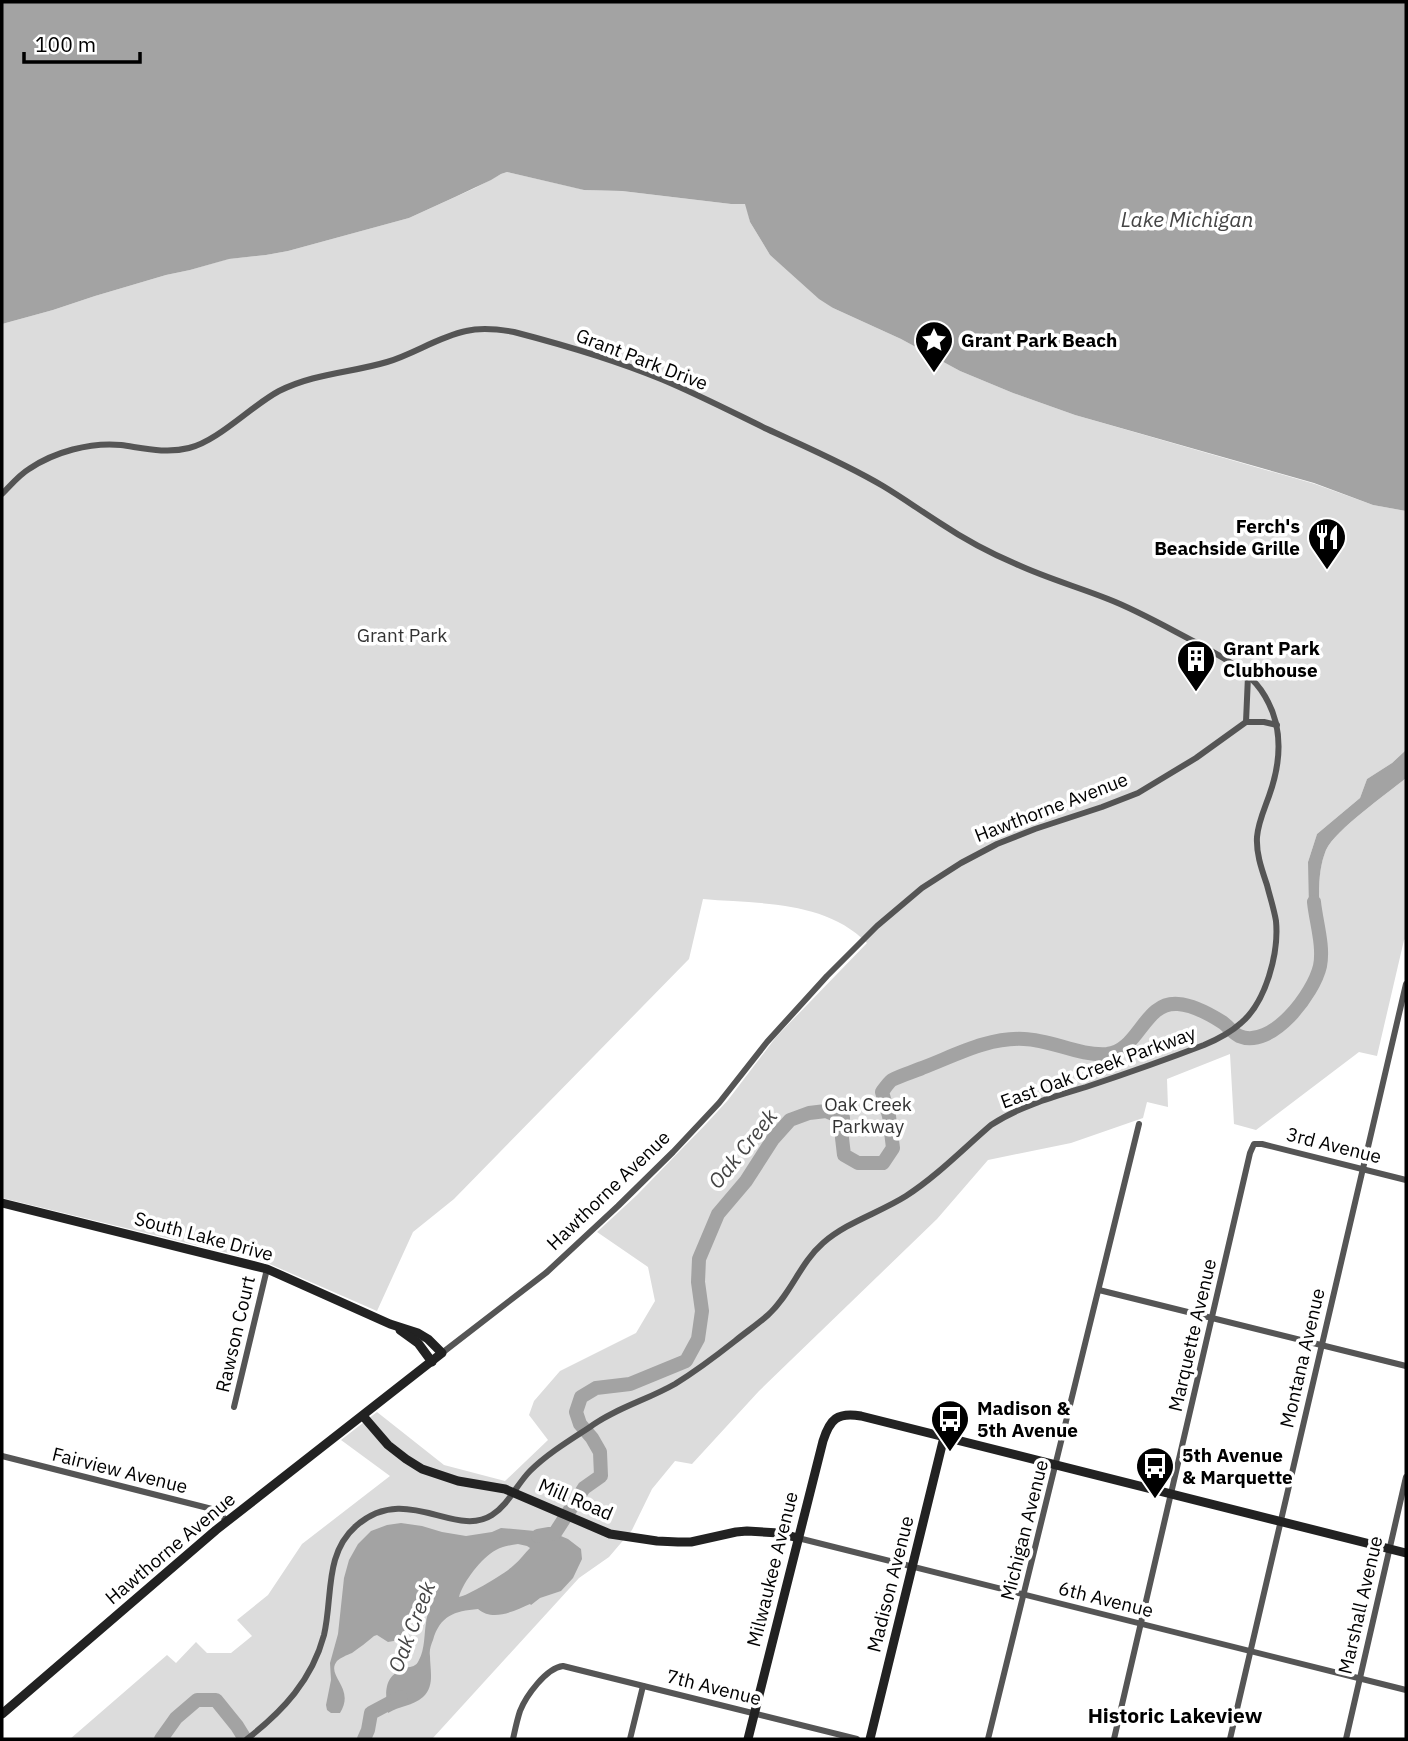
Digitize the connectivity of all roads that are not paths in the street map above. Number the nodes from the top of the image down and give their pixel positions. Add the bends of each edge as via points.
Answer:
1 (2, 494) edge
2 (1248, 676) junction
3 (1245, 722) junction
4 (1277, 725) junction
5 (1406, 984) edge
6 (1139, 1124) dead end
7 (1254, 1143) joint
8 (1363, 1168) junction
9 (1406, 1180) edge
10 (2, 1203) edge
11 (267, 1269) junction
12 (1099, 1290) junction
13 (1212, 1318) junction
14 (390, 1324) junction
15 (1321, 1345) junction
16 (443, 1353) junction
17 (432, 1362) junction
18 (1406, 1366) edge
19 (234, 1408) dead end
20 (363, 1416) junction
21 (944, 1437) junction
22 (2, 1456) edge
23 (1055, 1465) junction
24 (1406, 1478) edge
25 (513, 1492) junction
26 (1171, 1495) junction
27 (227, 1521) junction
28 (1281, 1522) junction
29 (799, 1538) junction
30 (1390, 1549) junction
31 (1406, 1553) edge
32 (913, 1565) junction
33 (1024, 1594) junction
34 (1141, 1623) junction
35 (1251, 1650) junction
36 (1360, 1678) junction
37 (643, 1686) junction
38 (1406, 1690) edge
39 (2, 1714) edge
40 (754, 1714) junction
41 (247, 1739) edge
42 (513, 1739) edge
43 (630, 1739) edge
44 (748, 1739) edge
45 (857, 1739) edge
46 (870, 1739) edge
47 (988, 1739) edge
48 (1114, 1739) edge
49 (1230, 1739) edge
50 (1346, 1739) edge

1 - 2 street, Grant Park Drive via 28,469 69,451 95,445 188,449 280,390 333,372 385,363 468,330 498,329 580,350 662,380 883,486 1008,561 1128,608 1220,656
2 - 3 street
2 - 4 street, East Oak Creek Parkway
3 - 4 street
3 - 16 street, Hawthorne Avenue via 1138,793 997,844 922,888 834,968 766,1042 719,1103 618,1206 547,1272
4 - 25 street, East Oak Creek Parkway via 1279,761 1258,827 1257,845 1276,920 1275,959 1256,1002 1240,1024 1182,1053 1027,1105 991,1125 915,1189 823,1243 769,1315 675,1384 596,1422 533,1469
5 - 8 street, Montana Avenue
6 - 12 street, Michigan Avenue
7 - 8 street, 3rd Avenue
7 - 13 street, Marquette Avenue
8 - 9 street, 3rd Avenue
8 - 15 street, Montana Avenue
10 - 11 street, South Lake Drive
11 - 14 street, South Lake Drive
11 - 19 street, Rawson Court
12 - 13 street
12 - 23 street, Michigan Avenue
13 - 15 street
13 - 26 street, Marquette Avenue
14 - 16 street, South Lake Drive via 418,1333
14 - 17 street, South Lake Drive via 418,1343
15 - 18 street
15 - 28 street, Montana Avenue
16 - 17 street, Hawthorne Avenue
17 - 20 street, Hawthorne Avenue
20 - 25 street, Mill Road via 388,1445 422,1469
20 - 27 street, Hawthorne Avenue
21 - 23 street
21 - 29 street, Milwaukee Avenue via 861,1416 835,1418 825,1433
21 - 32 street, Madison Avenue
22 - 27 street, Fairview Avenue via 212,1509
23 - 26 street
23 - 33 street, Michigan Avenue
24 - 30 street, Marshall Avenue
25 - 29 street, Mill Road via 610,1534 665,1542 747,1531
25 - 41 street via 484,1519 461,1520 401,1508 374,1514 356,1526 336,1556 324,1633 310,1671 286,1706
26 - 28 street
26 - 34 street, Marquette Avenue
27 - 39 street, Hawthorne Avenue
28 - 30 street
28 - 35 street, Montana Avenue
29 - 32 street, 6th Avenue
29 - 40 street, Milwaukee Avenue
30 - 31 street
30 - 36 street, Marshall Avenue
32 - 33 street, 6th Avenue
32 - 46 street, Madison Avenue
33 - 34 street, 6th Avenue
33 - 47 street, Michigan Avenue
34 - 35 street, 6th Avenue
34 - 48 street, Marquette Avenue
35 - 36 street, 6th Avenue
35 - 49 street, Montana Avenue
36 - 38 street, 6th Avenue
36 - 50 street, Marshall Avenue
37 - 40 street, 7th Avenue
37 - 42 street, 7th Avenue via 563,1666 554,1668 525,1700
37 - 43 street
40 - 44 street, Milwaukee Avenue
40 - 45 street, 7th Avenue

